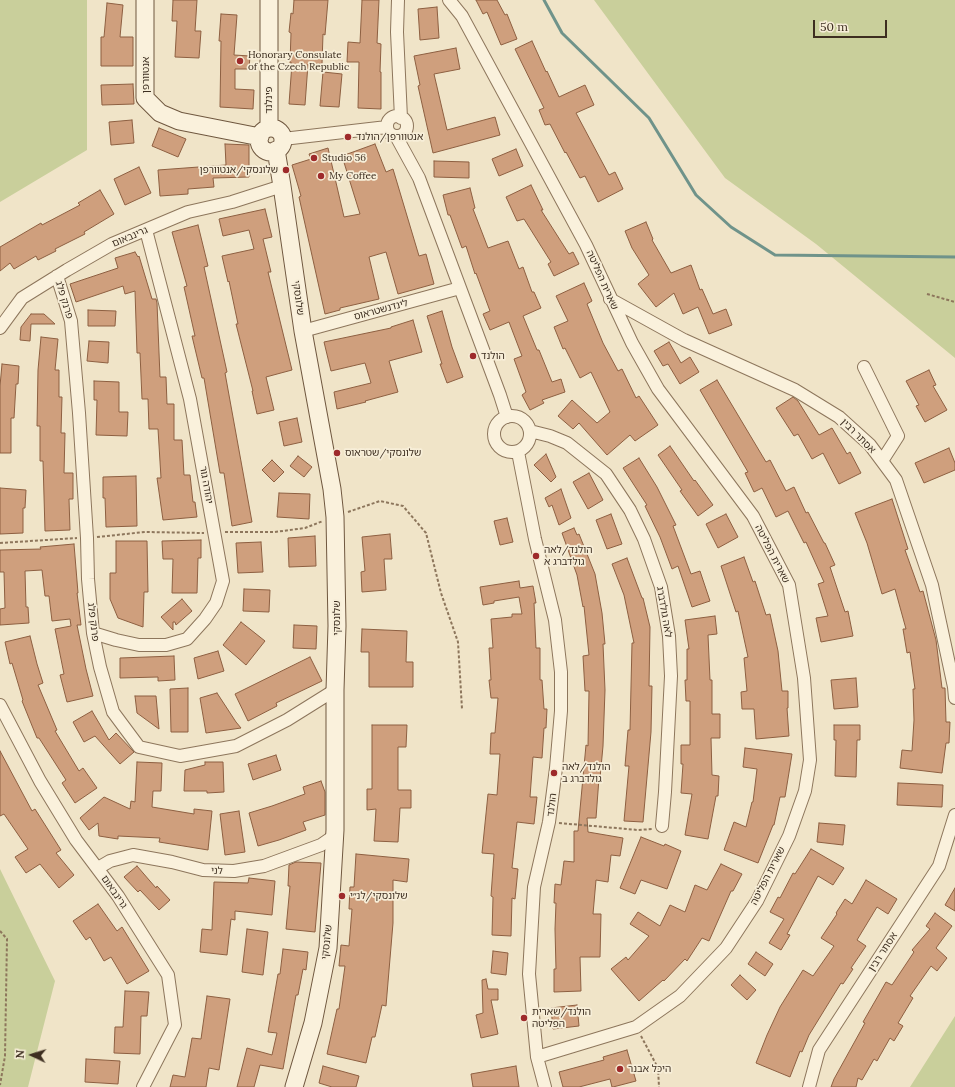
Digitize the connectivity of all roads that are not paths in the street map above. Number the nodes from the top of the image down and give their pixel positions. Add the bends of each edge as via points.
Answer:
1 (145, 0) edge
2 (269, 0) edge
3 (398, 0) edge
4 (449, 0) edge
5 (401, 118) junction
6 (387, 127) junction
7 (265, 133) junction
8 (396, 136) junction
9 (279, 144) junction
10 (282, 186) junction
11 (146, 230) junction
12 (57, 276) junction
13 (460, 288) junction
14 (610, 299) junction
15 (0, 328) edge
16 (303, 331) junction
17 (864, 367) dead end
18 (507, 417) junction
19 (530, 431) junction
20 (518, 452) junction
21 (882, 461) junction
22 (93, 633) junction
23 (335, 690) junction
24 (955, 698) edge
25 (0, 705) edge
26 (955, 815) edge
27 (662, 826) road end
28 (334, 836) junction
29 (98, 868) junction
30 (537, 1057) junction
31 (144, 1087) edge
32 (294, 1087) edge
33 (545, 1087) edge
34 (808, 1087) edge

1 - 7 street, אנטוורפן via 145,98 160,113 179,122
2 - 7 street, פינלנד
3 - 5 street
4 - 14 street, שארית הפליטה via 462,16 586,245
5 - 6 street via 392,118
5 - 8 street via 406,122 406,129
6 - 8 street via 391,134
6 - 9 street
7 - 9 street via 260,141 262,148 269,151
8 - 13 street via 419,178
9 - 10 street, שלונסקי
10 - 11 street, גרינבאום via 232,202 188,212
10 - 16 street, שלונסקי
11 - 12 street, גרינבאום via 112,244
11 - 22 street, יהודה גור via 190,399 223,581 216,603 187,639 166,645 139,645
12 - 15 street, גרינבאום via 22,298
12 - 22 street, פרנק פלג via 71,321 80,413
13 - 16 street, לינדנשטראוס
13 - 18 street
14 - 21 street, אסתר רבין via 684,340 795,390 839,417
14 - 30 street, שארית הפליטה via 658,389 753,516 789,585 804,678 810,760 805,791 789,836 757,900 726,948 680,996 636,1027
16 - 23 street, שלונסקי via 335,516
17 - 21 street via 898,436
18 - 19 street via 521,418
18 - 20 street via 500,420 496,426 495,441 504,451
19 - 20 street via 530,441
19 - 27 street, לאה גולדברג via 567,443 606,474 630,510 644,539 661,586 669,636 671,676
20 - 30 street, הולנד via 535,539 555,620 561,672 561,712 556,768 549,822 534,887 529,974
21 - 24 street, אסתר רבין via 896,480 932,585
22 - 23 street, פרנק פלג via 113,712 139,747 180,756 236,746 287,720
23 - 28 street, שלונסקי
25 - 29 street, גרינבאום via 40,781 76,840
26 - 34 street, אסתר רבין via 939,866 819,1050
28 - 29 street, לני via 321,845 264,866 234,871 204,870 133,855 110,861
28 - 32 street, שלונסקי via 328,948 313,1023
29 - 31 street, גרינבאום via 168,974 175,1025
30 - 33 street, הולנד

